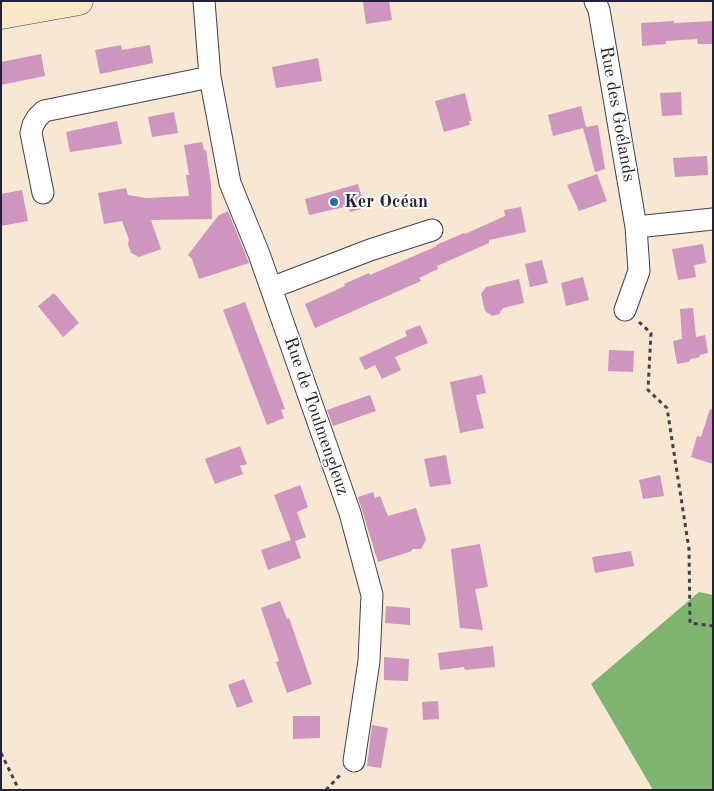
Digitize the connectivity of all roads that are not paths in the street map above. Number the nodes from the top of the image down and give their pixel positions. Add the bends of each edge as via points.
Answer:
1 (79, 1) edge
2 (204, 1) edge
3 (595, 1) edge
4 (1, 15) edge
5 (210, 77) junction
6 (43, 193) dead end
7 (713, 218) edge
8 (636, 227) junction
9 (432, 230) dead end
10 (271, 288) junction
11 (625, 310) road end
12 (354, 762) dead end

1 - 4 main road
2 - 5 street, Rue de Toulmengleuz
3 - 8 street, Rue des Goélands
5 - 6 street via 44,111 31,133
5 - 10 street, Rue de Toulmengleuz via 230,183
7 - 8 street
8 - 11 street, Rue des Goélands via 639,271
9 - 10 street
10 - 12 street, Rue de Toulmengleuz via 350,513 372,595 369,661

